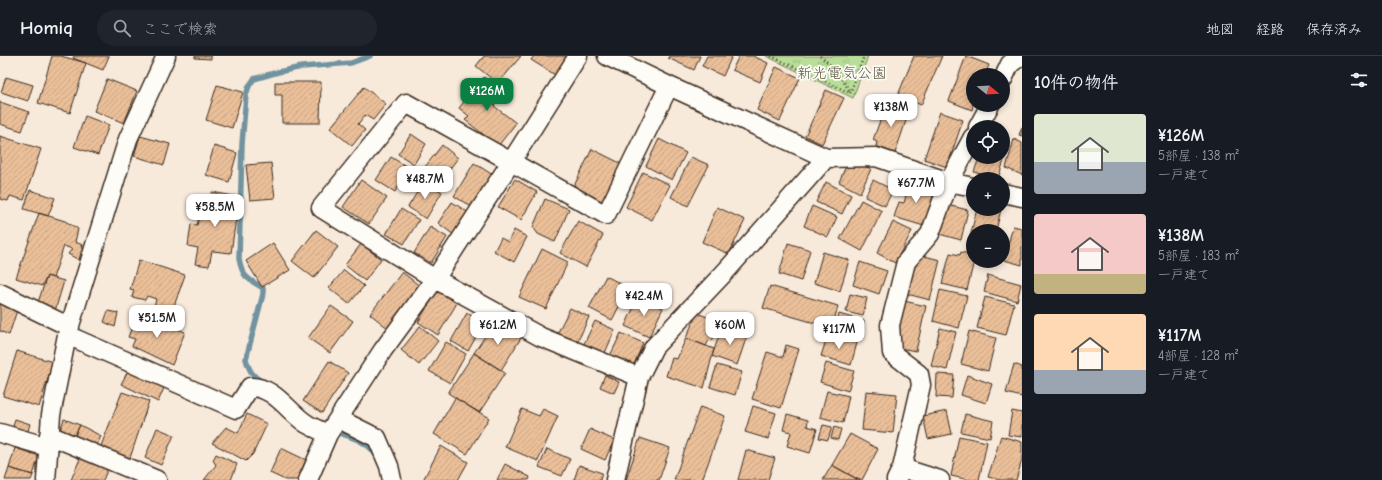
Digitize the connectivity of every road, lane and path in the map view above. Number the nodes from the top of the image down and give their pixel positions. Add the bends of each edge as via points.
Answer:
1 (166, 56) edge
2 (578, 56) edge
3 (607, 56) edge
4 (771, 56) edge
5 (820, 56) edge
6 (864, 56) edge
7 (1021, 56) edge
8 (1008, 68) edge
9 (669, 86) junction
10 (850, 93) junction
11 (966, 150) edge
12 (826, 158) junction
13 (511, 162) junction
14 (949, 182) junction
15 (966, 186) edge
16 (1010, 194) edge
17 (1022, 197) edge
18 (434, 279) junction
19 (0, 293) edge
20 (68, 331) junction
21 (638, 377) junction
22 (338, 419) junction
23 (0, 433) edge
24 (328, 434) junction
25 (49, 441) junction
26 (899, 474) edge
27 (46, 480) edge
28 (158, 480) edge
29 (308, 480) edge
30 (392, 480) edge
31 (615, 480) edge
32 (940, 480) edge

1 - 20 street via 128,139
2 - 13 street
3 - 9 street
4 - 10 path
5 - 10 path via 843,80
6 - 10 path
7 - 8 street
9 - 12 street
9 - 13 street via 606,214
11 - 14 street
12 - 14 street via 876,157
12 - 21 street via 726,271 654,347
13 - 18 street
13 - 18 street via 406,102 321,208
14 - 15 street
14 - 26 street via 930,234 906,262 890,325 892,353 919,374 920,385
16 - 17 street
18 - 21 street via 541,337
18 - 22 street
19 - 20 street
20 - 24 street via 236,409 250,387 258,386 307,424
20 - 25 street via 51,415
21 - 31 street
22 - 24 street
22 - 30 street via 377,438
23 - 25 street
24 - 29 street
25 - 27 street
25 - 28 street
26 - 32 street

